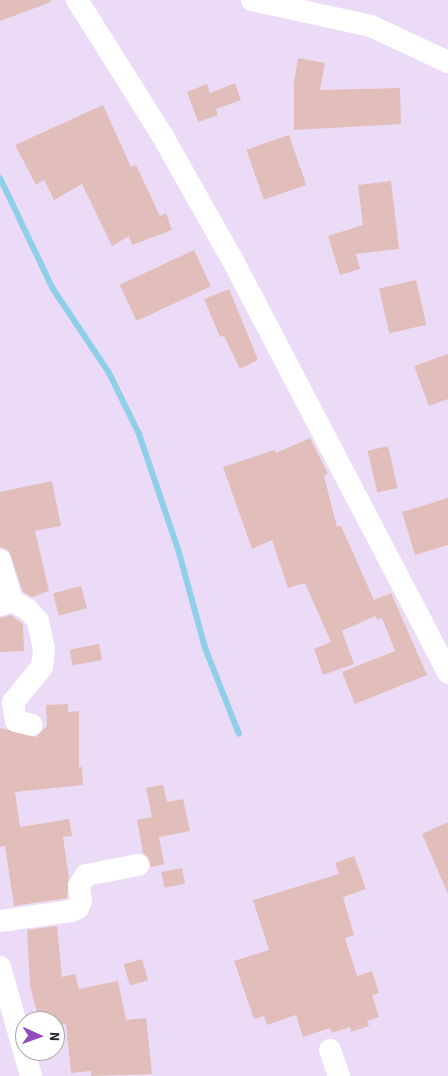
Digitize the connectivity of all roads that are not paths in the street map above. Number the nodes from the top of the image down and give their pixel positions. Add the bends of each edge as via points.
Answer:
1 (77, 0) edge
2 (252, 0) edge
3 (448, 62) edge
4 (0, 560) edge
5 (6, 603) edge
6 (448, 674) edge
7 (32, 724) dead end
8 (138, 865) dead end
9 (0, 921) edge
10 (0, 967) edge
11 (330, 1050) dead end
12 (31, 1076) edge
13 (339, 1076) edge

1 - 6 street via 162,135 232,259
2 - 3 street via 371,26
4 - 5 street
5 - 7 street via 27,609 38,621 44,649 42,666 13,702 16,721
8 - 9 street via 86,875 79,886 81,901 78,908 71,911
10 - 12 street
11 - 13 street

